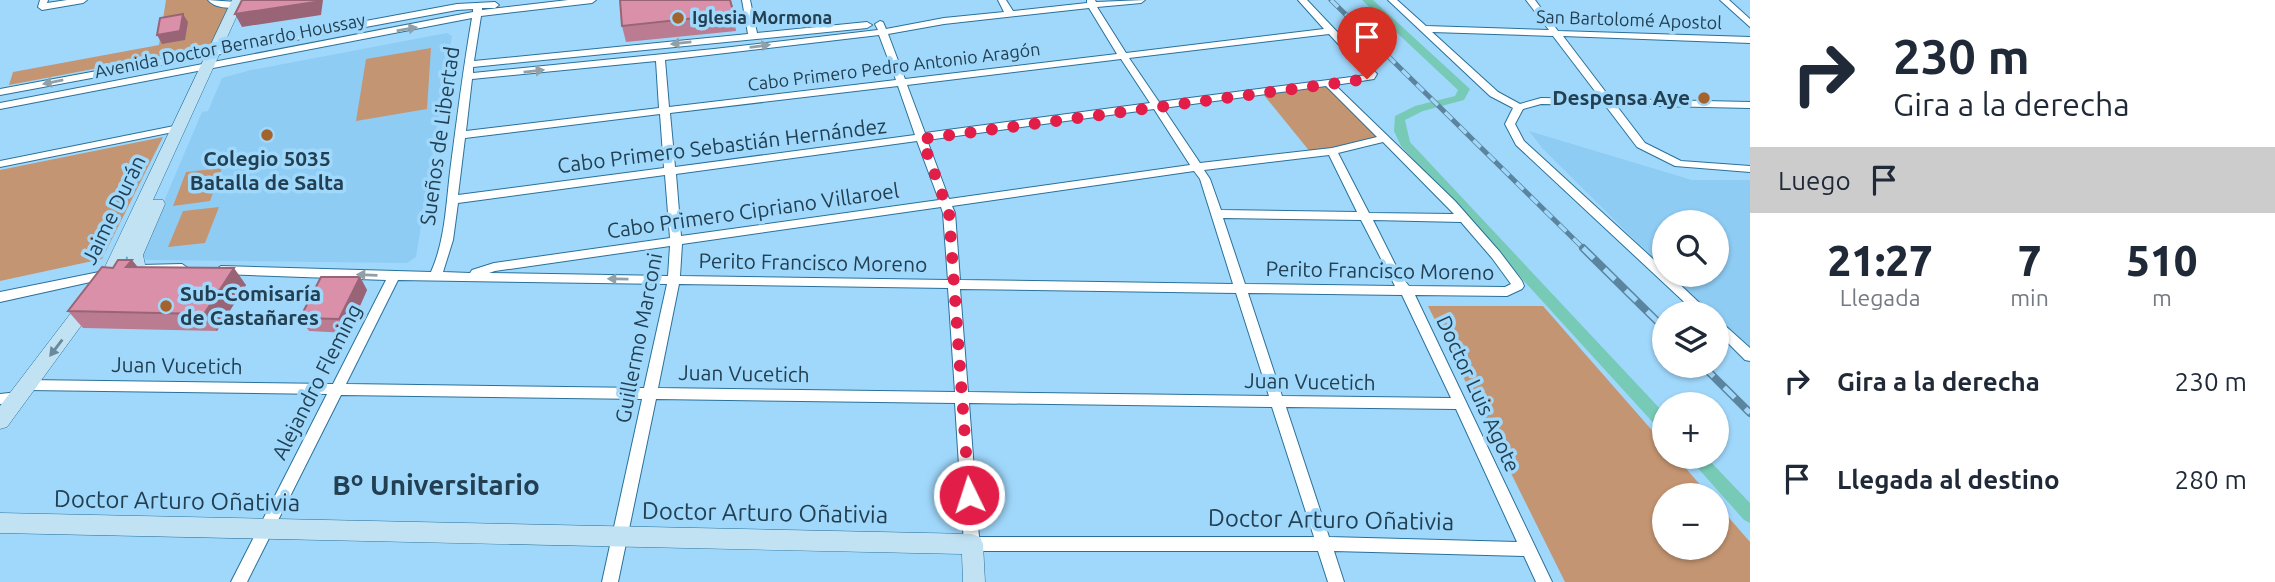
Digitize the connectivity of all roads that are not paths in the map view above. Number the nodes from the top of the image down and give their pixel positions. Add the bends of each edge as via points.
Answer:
1 (44, 0) edge
2 (83, 0) edge
3 (212, 0) edge
4 (519, 0) edge
5 (592, 0) edge
6 (746, 0) edge
7 (1002, 0) edge
8 (1141, 0) edge
9 (1302, 0) edge
10 (1392, 0) edge
11 (1530, 0) edge
12 (1724, 0) edge
13 (241, 2) edge
14 (1092, 3) edge
15 (478, 7) edge
16 (1010, 14) junction
17 (1750, 24) edge
18 (881, 28) junction
19 (1423, 29) junction
20 (1332, 31) junction
21 (1556, 33) junction
22 (753, 36) junction
23 (736, 38) junction
24 (1750, 40) edge
25 (599, 52) junction
26 (714, 52) junction
27 (1123, 55) junction
28 (660, 57) junction
29 (217, 58) junction
30 (608, 63) junction
31 (468, 65) junction
32 (466, 78) junction
33 (901, 82) junction
34 (1330, 85) junction
35 (0, 92) edge
36 (1607, 100) junction
37 (1750, 105) edge
38 (1, 107) edge
39 (1519, 107) junction
40 (1158, 108) junction
41 (663, 111) junction
42 (179, 128) junction
43 (460, 135) junction
44 (922, 139) junction
45 (1383, 139) junction
46 (1332, 151) junction
47 (0, 164) edge
48 (1199, 167) junction
49 (1750, 169) edge
50 (670, 172) junction
51 (452, 200) junction
52 (947, 203) junction
53 (1216, 214) junction
54 (1367, 218) junction
55 (1461, 218) junction
56 (676, 240) junction
57 (137, 269) junction
58 (201, 269) edge
59 (214, 269) edge
60 (110, 274) junction
61 (394, 276) junction
62 (435, 276) junction
63 (462, 277) junction
64 (674, 280) junction
65 (955, 284) junction
66 (1240, 288) junction
67 (1405, 290) junction
68 (0, 297) edge
69 (1691, 301) edge
70 (1729, 336) edge
71 (1750, 356) edge
72 (338, 389) junction
73 (16, 394) edge
74 (649, 394) junction
75 (962, 398) junction
76 (1277, 402) junction
77 (1458, 404) junction
78 (0, 421) edge
79 (0, 523) edge
80 (266, 530) junction
81 (620, 536) junction
82 (972, 544) junction
83 (1324, 544) junction
84 (1528, 549) junction
85 (239, 582) edge
86 (610, 582) edge
87 (974, 582) edge
88 (1336, 582) edge
89 (1544, 582) edge

1 - 2 street via 42,7
3 - 13 street
4 - 15 street, Avenida Doctor Bernardo Houssay
5 - 15 street, Avenida Doctor Bernardo Houssay
6 - 22 street
7 - 16 street
8 - 14 street
9 - 20 street
10 - 19 street
11 - 21 street
12 - 17 street
13 - 29 street, Jaime Durán
14 - 16 street
14 - 27 street
15 - 29 street, Avenida Doctor Bernardo Houssay
15 - 31 street, Sueños de Libertad
16 - 18 street
18 - 22 street
26 -> 18 street
18 - 33 street
19 - 21 street, San Bartolomé Apostol
19 - 39 street via 1494,94
20 - 27 street, Cabo Primero Pedro Antonio Aragón
20 - 34 street, Cabo Primero Sebastián Hernández via 1372,74 1371,78
21 - 24 street, San Bartolomé Apostol
21 - 36 street
22 - 23 street
23 -> 25 street
23 - 26 street
25 - 30 street
25 - 31 street
26 - 28 street
27 - 33 street, Cabo Primero Pedro Antonio Aragón
27 - 40 street
28 - 30 street
28 - 41 street, Guillermo Marconi
29 -> 35 street, Avenida Doctor Bernardo Houssay
29 - 38 street, Avenida Doctor Bernardo Houssay
29 - 42 street, Jaime Durán
29 - 57 street, Jaime Durán via 137,248
32 -> 30 street
31 - 32 street, Sueños de Libertad
32 - 43 street, Sueños de Libertad
33 - 41 street, Cabo Primero Pedro Antonio Aragón
33 - 44 street
34 - 40 street, Cabo Primero Sebastián Hernández
34 - 45 street
36 - 37 street
36 - 39 street via 1541,101
36 - 49 street via 1641,145 1666,159 1698,167
39 - 69 street via 1510,124 1520,144
40 - 44 street, Cabo Primero Sebastián Hernández
40 - 48 street
41 - 43 street, Cabo Primero Pedro Antonio Aragón
41 - 50 street, Guillermo Marconi
42 - 47 street
42 - 60 street, Jaime Durán
43 - 51 street, Sueños de Libertad
44 - 50 street, Cabo Primero Sebastián Hernández
44 - 52 street
45 - 46 street, Cabo Primero Cipriano Villaroel
45 - 55 street
46 - 48 street, Cabo Primero Cipriano Villaroel
46 - 54 street, Doctor Luis Agote
48 - 52 street, Cabo Primero Cipriano Villaroel
48 - 53 street
50 - 51 street, Cabo Primero Sebastián Hernández
50 - 56 street, Guillermo Marconi
51 - 62 street, Sueños de Libertad
52 - 56 street, Cabo Primero Cipriano Villaroel
52 - 65 street
53 - 54 street
53 - 66 street
54 - 55 street
54 - 67 street, Doctor Luis Agote
55 - 67 street, Perito Francisco Moreno via 1511,274 1518,286 1515,290
56 - 63 street, Cabo Primero Cipriano Villaroel via 494,267
56 - 64 street, Guillermo Marconi
57 - 58 street
57 - 60 street
61 -> 59 street, Perito Francisco Moreno
60 - 68 street
60 -> 73 street, Jaime Durán
61 - 62 street, Perito Francisco Moreno
61 - 72 street, Alejandro Fleming
62 - 63 street, Perito Francisco Moreno
64 -> 63 street, Perito Francisco Moreno
64 - 65 street, Perito Francisco Moreno
64 - 74 street, Guillermo Marconi
65 - 66 street, Perito Francisco Moreno
65 - 75 street
66 - 67 street, Perito Francisco Moreno
66 - 76 street
67 - 77 street, Doctor Luis Agote
70 - 71 street
72 - 73 street, Juan Vucetich
72 - 74 street, Juan Vucetich
72 - 80 street, Alejandro Fleming
73 - 78 street, Jaime Durán
74 - 75 street, Juan Vucetich
74 - 81 street, Guillermo Marconi
75 - 76 street, Juan Vucetich
75 - 82 street
76 - 77 street, Juan Vucetich
76 - 83 street
77 - 84 street, Doctor Luis Agote
79 - 80 street, Doctor Arturo Oñativia
80 - 81 street, Doctor Arturo Oñativia
80 - 85 street, Alejandro Fleming
81 - 82 street, Doctor Arturo Oñativia
81 - 86 street, Guillermo Marconi
82 - 83 street, Doctor Arturo Oñativia
82 - 87 street
83 - 84 street, Doctor Arturo Oñativia
83 - 88 street
84 - 89 street, Doctor Luis Agote

